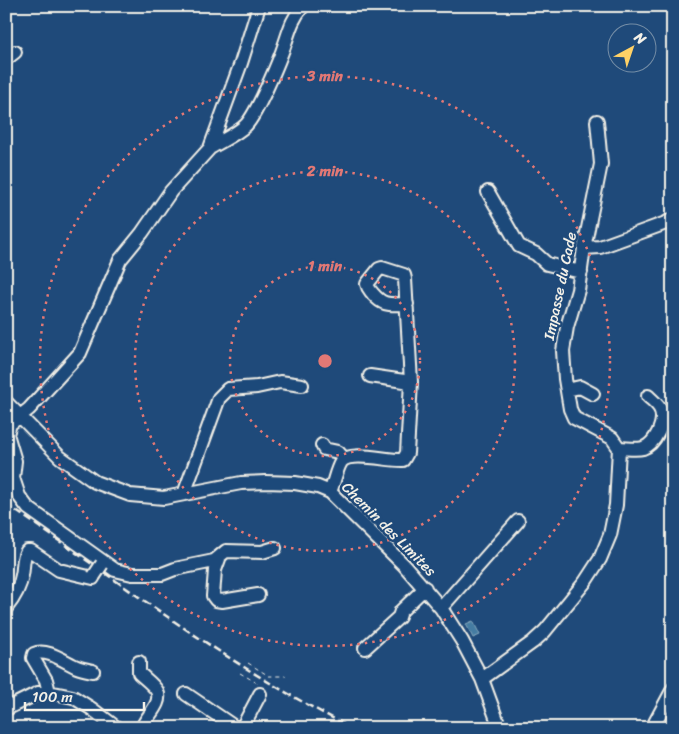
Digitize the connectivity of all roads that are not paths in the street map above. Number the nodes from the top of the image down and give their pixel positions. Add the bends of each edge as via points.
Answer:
1 (259, 6) edge
2 (303, 6) edge
3 (596, 121) dead end
4 (210, 148) junction
5 (488, 192) dead end
6 (673, 219) edge
7 (584, 248) junction
8 (581, 272) junction
9 (406, 304) dead end
10 (370, 376) dead end
11 (411, 382) junction
12 (302, 385) dead end
13 (567, 390) junction
14 (593, 394) dead end
15 (648, 396) dead end
16 (6, 402) edge
17 (21, 416) junction
18 (322, 445) dead end
19 (619, 448) junction
20 (344, 459) junction
21 (330, 492) junction
22 (184, 494) junction
23 (518, 521) dead end
24 (276, 548) dead end
25 (222, 555) junction
26 (103, 563) junction
27 (425, 588) junction
28 (258, 595) dead end
29 (6, 608) edge
30 (441, 608) junction
31 (365, 648) dead end
32 (139, 662) dead end
33 (94, 671) dead end
34 (482, 679) junction
35 (673, 689) edge
36 (49, 692) junction
37 (186, 694) dead end
38 (260, 694) road end
39 (6, 709) edge
40 (117, 728) edge
41 (142, 728) edge
42 (236, 728) edge
43 (242, 728) edge
44 (500, 728) edge
45 (652, 728) edge

1 - 4 street
2 - 4 street via 289,28 252,116 245,126
3 - 7 street, Impasse du Cade via 601,164
4 - 17 street via 171,191 120,260 80,352
5 - 8 street via 519,246 547,264
6 - 7 street via 600,246
7 - 8 street, Impasse du Cade
8 - 13 street, Impasse du Cade via 563,351
9 - 11 street
10 - 11 street
11 - 20 street via 407,453 403,460 356,456
12 - 22 street via 280,382 228,389 219,398
13 - 14 street via 580,387
13 - 19 street, Impasse du Cade via 574,418 612,438
15 - 19 street via 662,413 652,443 642,448
16 - 17 street, Chemin des Limites
17 - 22 street, Chemin des Limites via 60,457 95,482 143,497 164,498
17 - 26 street via 10,424 7,434 15,461 13,478 18,496 28,508
18 - 20 street via 324,449 338,452
19 - 34 street via 616,505 610,535 600,559 545,631
20 - 21 street
21 - 22 street, Chemin des Limites via 294,483 266,482 241,483
21 - 27 street, Chemin des Limites
23 - 30 street
24 - 25 street
25 - 26 street via 162,574 132,574
25 - 28 street via 215,570 213,596 216,600
26 - 29 street, bridge via 92,578 59,570 31,551 26,552 18,591
27 - 30 street, Chemin des Limites
27 - 31 street
30 - 34 street, Chemin des Limites
32 - 41 street via 139,673 157,690 158,700
33 - 36 street via 47,654 34,654
34 - 44 street, Chemin des Limites
35 - 45 street
36 - 39 street via 38,693
36 - 40 street via 73,697
37 - 42 street
38 - 43 street

